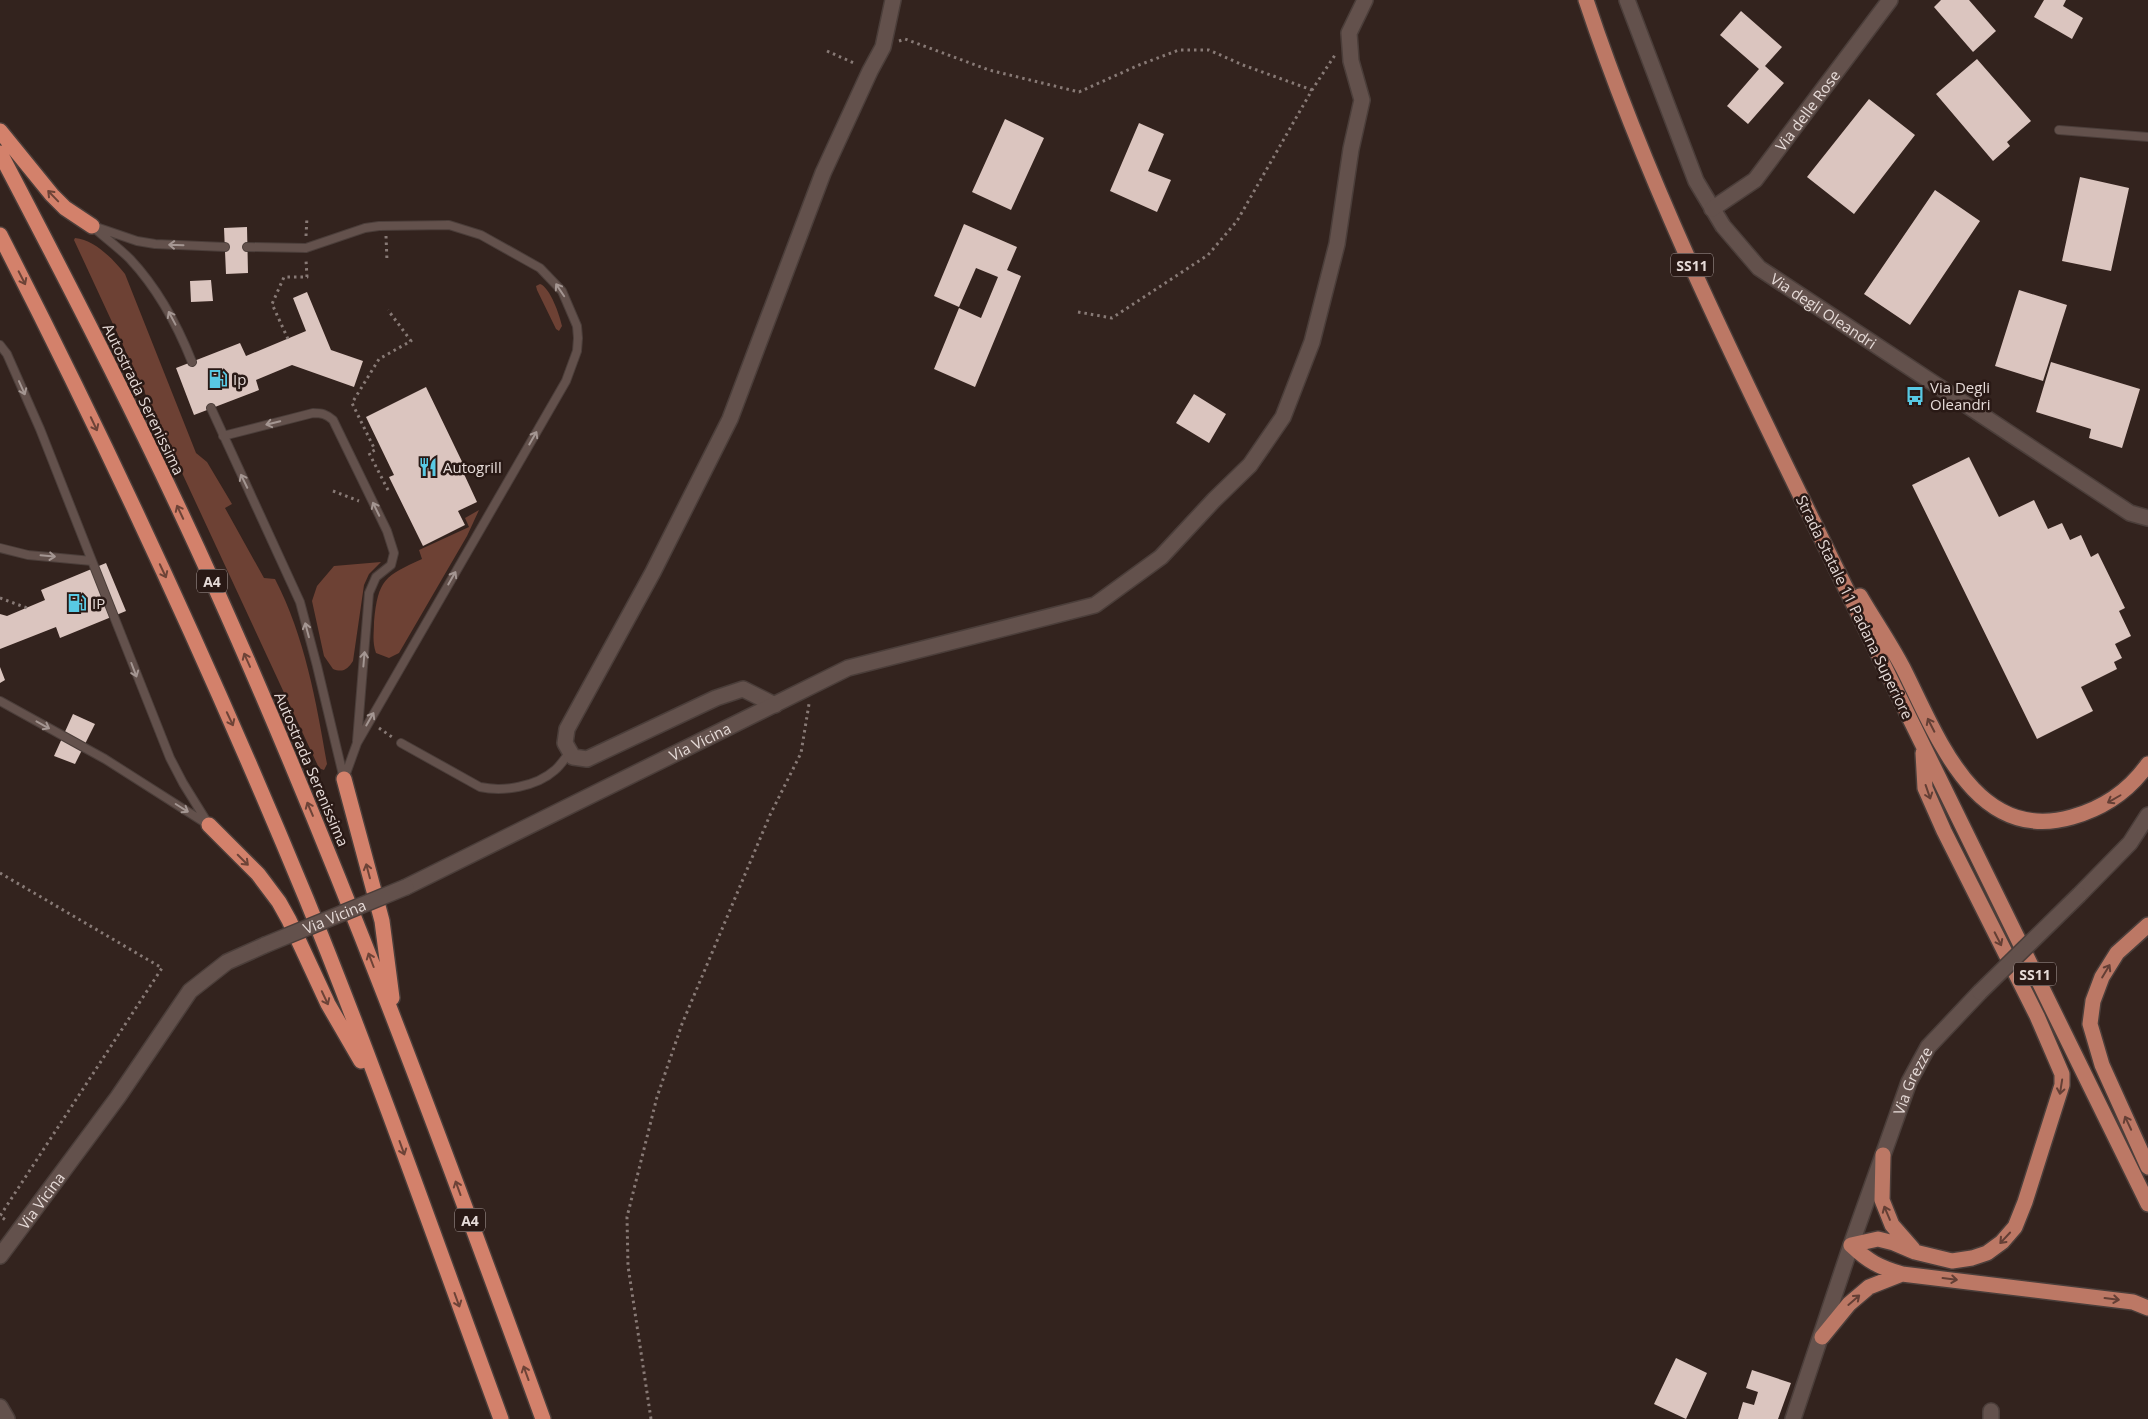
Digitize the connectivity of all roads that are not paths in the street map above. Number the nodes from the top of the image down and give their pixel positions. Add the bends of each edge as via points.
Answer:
1 (893, 0) edge
2 (1365, 0) edge
3 (1586, 0) edge
4 (1627, 0) edge
5 (1890, 0) edge
6 (2059, 130) dead end
7 (0, 131) edge
8 (2148, 137) edge
9 (0, 153) edge
10 (1712, 209) junction
11 (92, 226) junction
12 (0, 235) edge
13 (225, 247) dead end
14 (247, 247) dead end
15 (0, 345) edge
16 (192, 362) dead end
17 (211, 408) dead end
18 (223, 436) junction
19 (2146, 517) edge
20 (1814, 523) junction
21 (0, 548) edge
22 (92, 560) junction
23 (0, 702) edge
24 (775, 705) junction
25 (357, 743) junction
26 (401, 743) road end
27 (1922, 744) junction
28 (570, 752) junction
29 (2148, 764) edge
30 (344, 779) junction
31 (2148, 815) edge
32 (209, 825) junction
33 (2148, 925) edge
34 (395, 1022) junction
35 (385, 1102) junction
36 (1883, 1155) junction
37 (2148, 1167) edge
38 (2148, 1204) edge
39 (1851, 1245) junction
40 (1915, 1252) junction
41 (0, 1256) edge
42 (1902, 1274) junction
43 (2148, 1308) edge
44 (1822, 1337) junction
45 (0, 1407) edge
46 (7, 1419) edge
47 (501, 1419) edge
48 (542, 1419) edge
49 (1793, 1419) edge

1 - 28 street via 883,47 823,173 730,419 653,572 567,729 565,743
2 - 24 street, Via Vicina via 1349,33 1351,61 1362,100 1337,244 1312,342 1283,417 1250,466 1161,557 1095,605 848,668
3 - 20 highway, Strada Statale 11 Padana Superiore / SS11 via 1638,144 1736,364
4 - 10 street, Via degli Oleandri via 1696,181
5 - 10 street, Via delle Rose via 1755,180
6 - 8 lane
11 -> 7 highway via 52,195
34 -> 9 highway, Autostrada Serenissima / A4 via 336,872 214,586 102,351
10 - 19 street, Via degli Oleandri via 1759,268 2130,513
13 -> 11 lane via 155,244
16 -> 11 lane via 152,286 129,258
12 -> 35 highway, A4 via 72,375 234,726 307,901
25 -> 14 lane via 566,381 577,351 577,326 562,291 540,268 460,227 380,226 306,248
15 -> 22 lane via 40,429
17 - 18 lane
25 -> 18 lane via 369,593 376,577 391,564 394,553 387,531 333,420 323,413
30 -> 18 lane via 300,602
20 - 27 highway, Strada Statale 11 Padana Superiore / SS11
29 -> 20 highway via 2123,794 2091,812 2063,820 2030,820 1994,807 1975,793 1958,773 1896,655
21 -> 22 lane
22 -> 32 lane via 170,758
23 -> 32 lane via 104,759
24 - 28 street via 743,689 716,698 587,759 573,757
24 - 41 street, Via Vicina, bridge via 406,887 227,962 190,991 118,1097
25 - 30 lane
26 - 28 lane via 480,786 494,790 530,783 549,775
27 - 38 highway, Strada Statale 11 Padana Superiore / SS11
27 -> 40 highway via 1926,788 2037,1016 2062,1074 2062,1085 2025,1202 2015,1227 2002,1242 1988,1253 1952,1261
34 -> 30 highway via 382,921
31 - 36 street, Via Grezze, bridge via 2130,843 1928,1047 1909,1082
32 -> 35 highway via 258,874 279,902 328,1004
37 -> 33 highway via 2102,1065 2090,1024 2093,1001 2102,976 2117,953
48 -> 34 highway, Autostrada Serenissima / A4
35 -> 47 highway, A4
36 - 39 street, Via Grezze
40 -> 36 highway via 1892,1225 1882,1200
39 - 40 highway via 1878,1239
39 - 42 highway via 1877,1266
39 - 44 street, Via Grezze
42 -> 43 highway via 2133,1302
44 -> 42 highway via 1849,1304 1869,1287
44 - 49 street, Via Grezze
45 - 46 street

